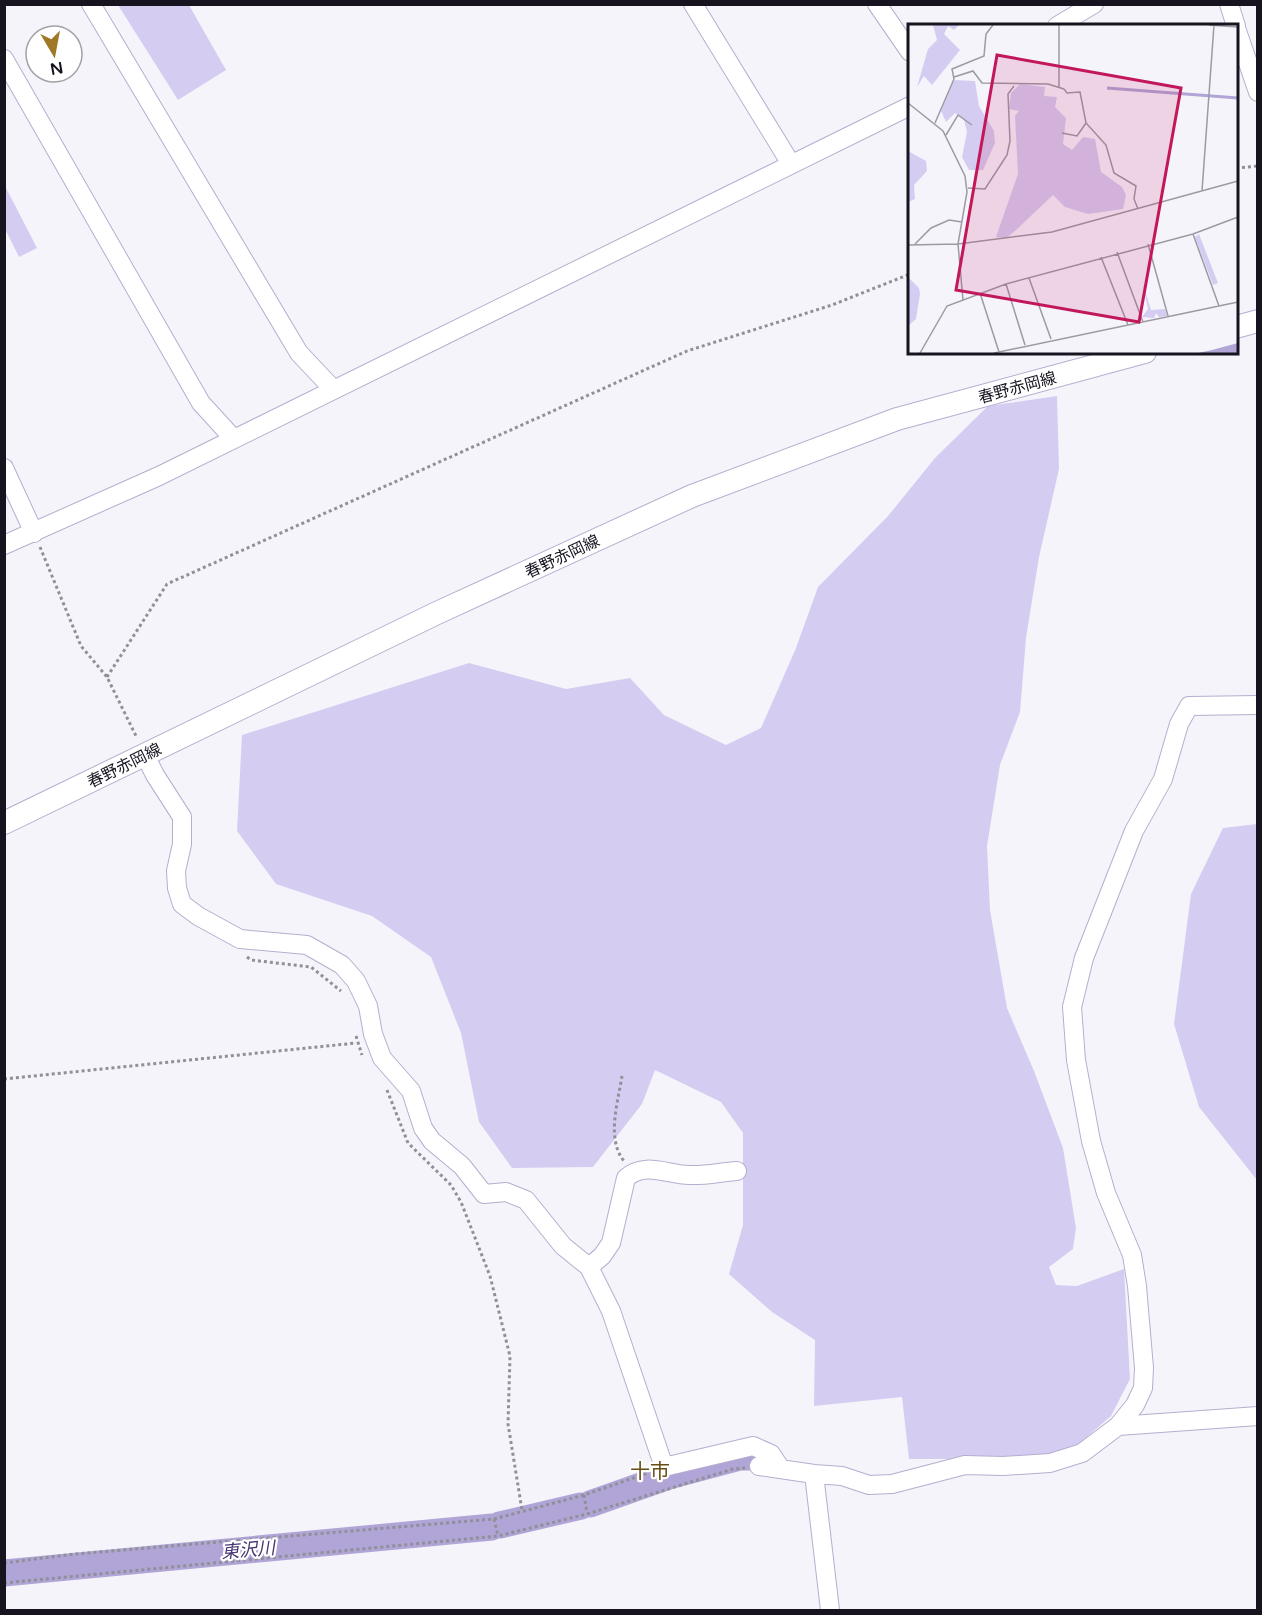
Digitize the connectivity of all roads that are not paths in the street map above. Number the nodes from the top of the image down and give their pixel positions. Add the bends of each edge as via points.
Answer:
1 (91, 4) edge
2 (693, 4) edge
3 (877, 4) edge
4 (1094, 4) edge
5 (1229, 4) edge
6 (1060, 24) edge
7 (1235, 24) edge
8 (1238, 33) edge
9 (908, 50) edge
10 (4, 58) edge
11 (1257, 92) edge
12 (908, 106) edge
13 (790, 164) junction
14 (1257, 321) edge
15 (1238, 326) edge
16 (1138, 354) edge
17 (333, 390) junction
18 (233, 438) junction
19 (4, 468) edge
20 (34, 533) junction
21 (4, 545) edge
22 (1257, 705) edge
23 (145, 755) junction
24 (4, 823) edge
25 (737, 1171) dead end
26 (589, 1267) junction
27 (1257, 1416) edge
28 (1118, 1426) junction
29 (759, 1466) road end
30 (781, 1468) junction
31 (814, 1474) junction
32 (830, 1611) edge

1 - 17 street via 299,353
2 - 13 street
3 - 9 street
4 - 6 street
5 - 7 street
8 - 11 street
10 - 18 street via 201,403
12 - 13 street
13 - 17 street
14 - 15 main road
16 - 23 main road, 春野赤岡線 via 897,419 692,496 437,613
17 - 18 street
18 - 20 street
19 - 20 street
20 - 21 street
22 - 28 street via 1189,706 1179,724 1163,779 1134,831 1084,958 1072,1007 1076,1060 1091,1141 1106,1193 1132,1255 1137,1286 1143,1388
23 - 24 main road, 春野赤岡線
23 - 26 street via 182,816 182,844 176,871 182,904 240,939 308,945 342,965 356,981 368,1006 382,1058 411,1090 423,1128 432,1141 462,1166 484,1194 506,1192 526,1200 563,1246
25 - 26 street via 689,1176 657,1169 633,1171 626,1178 611,1243
26 - 30 street via 611,1311 664,1467 753,1446 771,1454
27 - 28 street
28 - 31 street via 1082,1453 1050,1462 965,1466 892,1484 869,1485 842,1476
29 - 30 street
30 - 31 street
31 - 32 street

